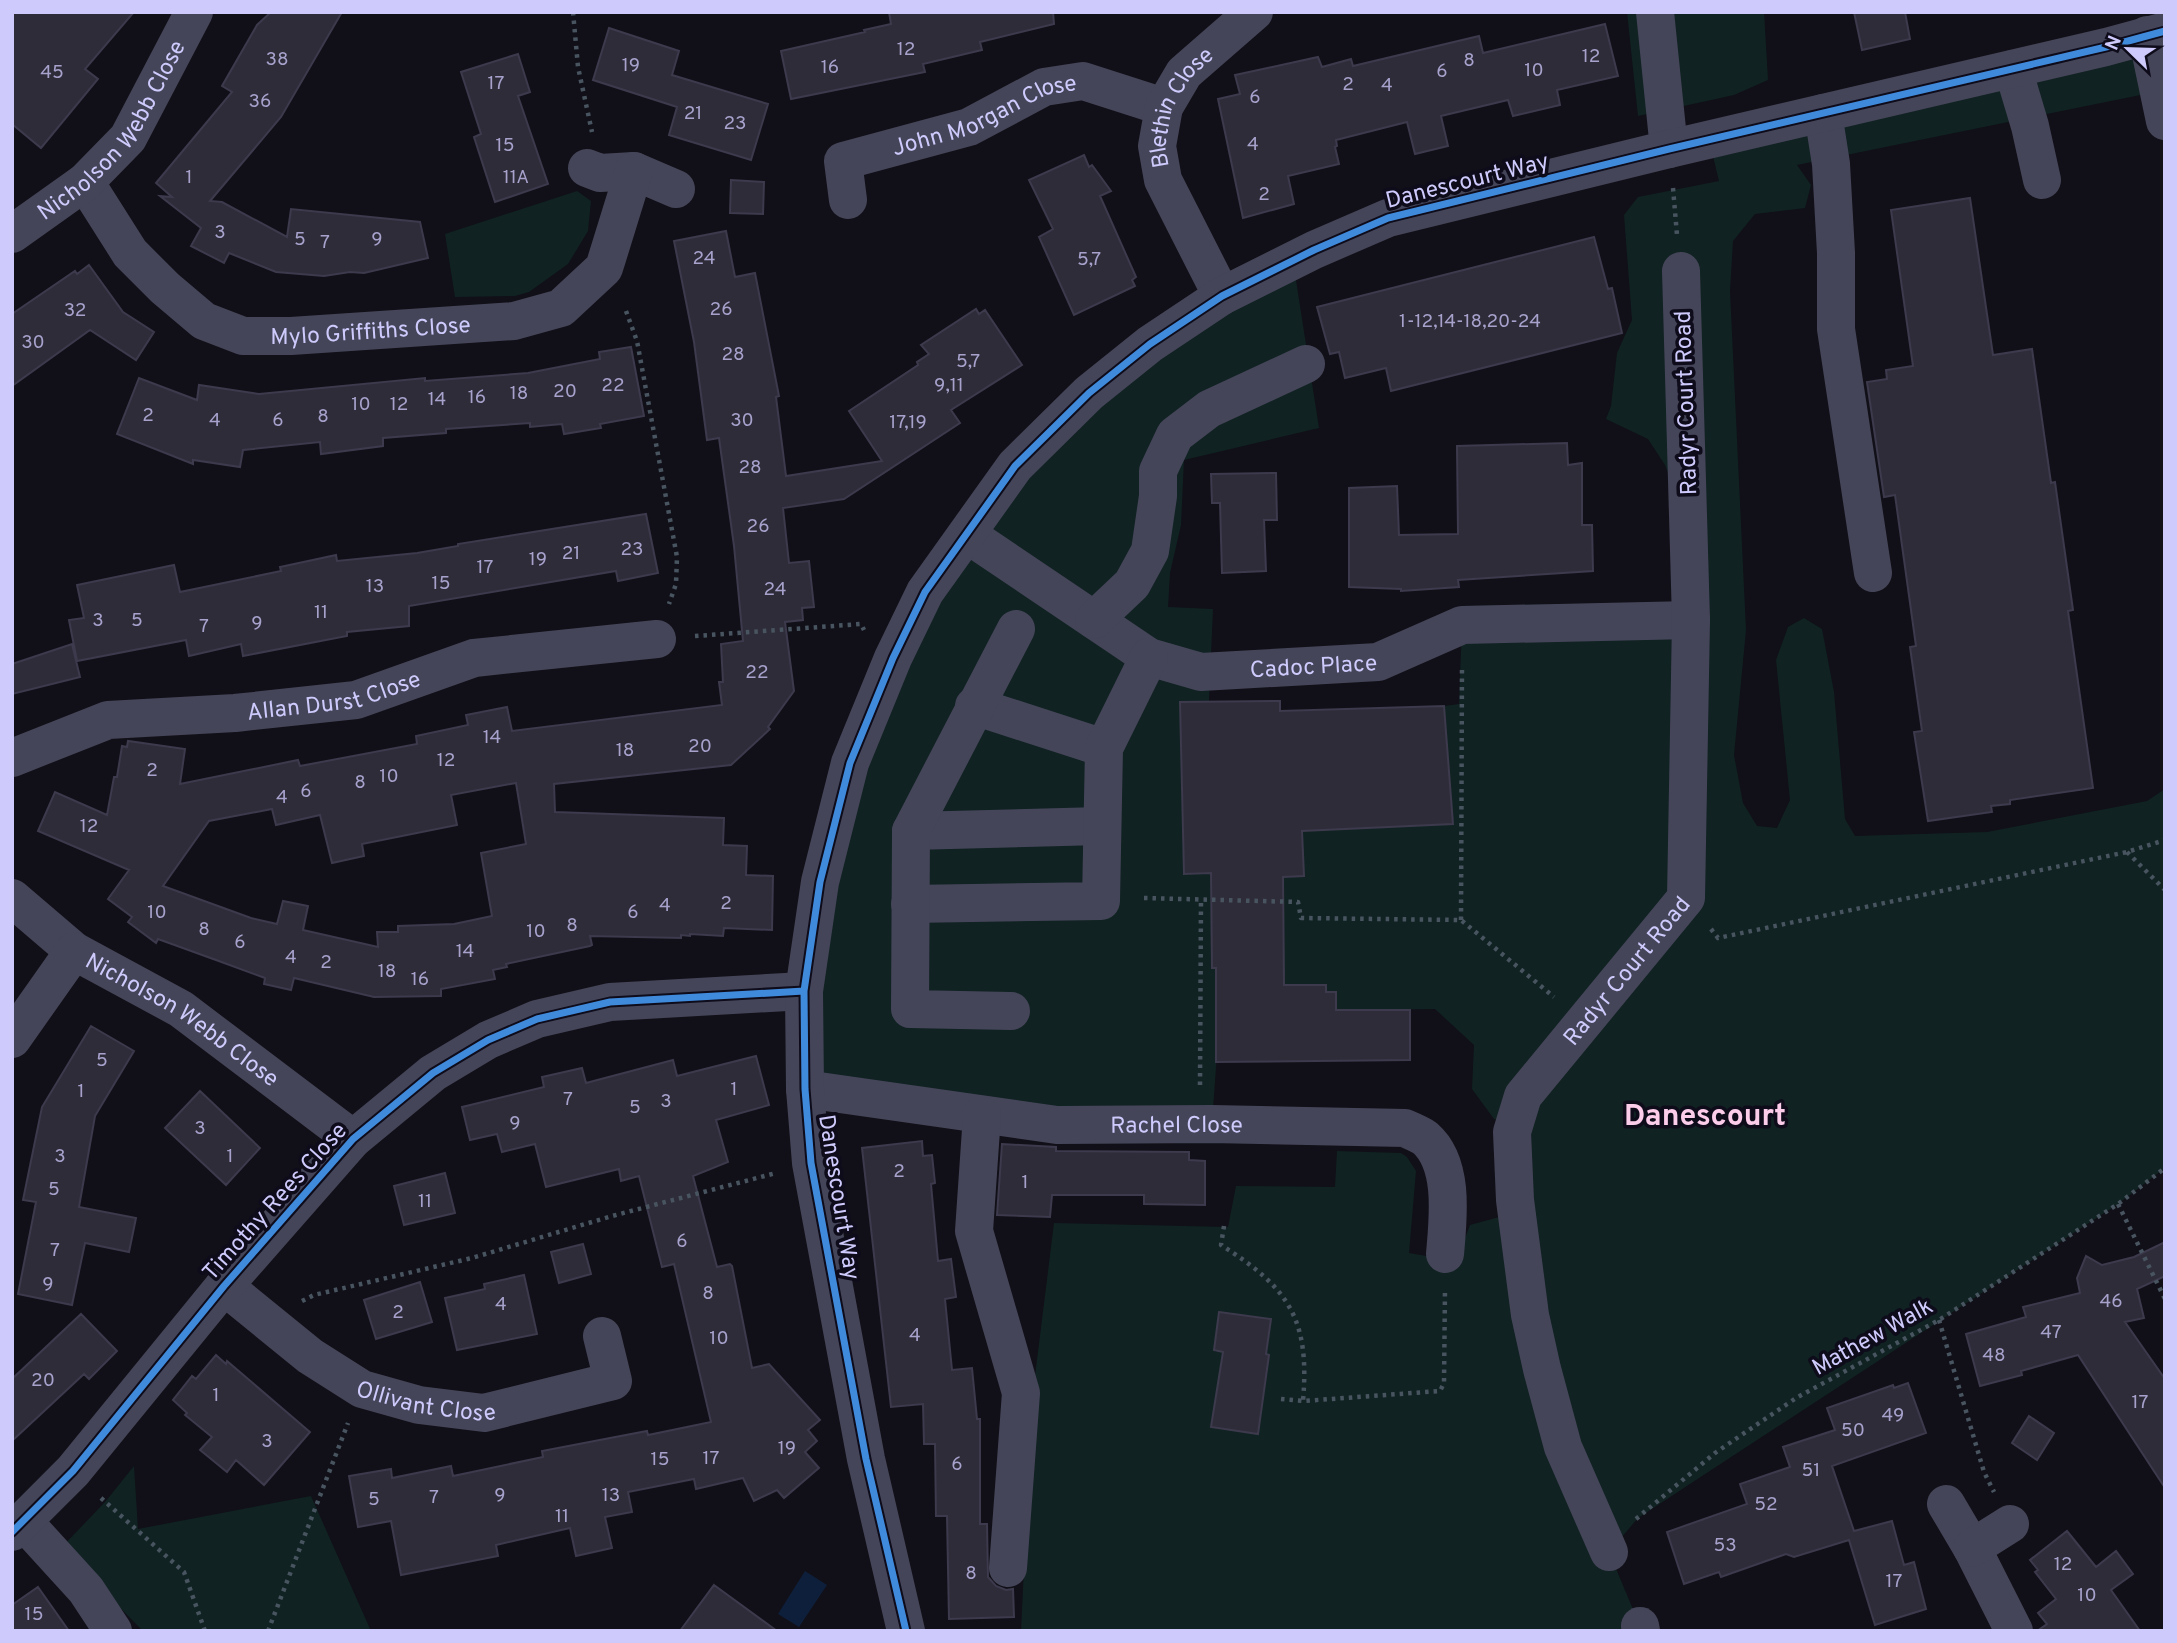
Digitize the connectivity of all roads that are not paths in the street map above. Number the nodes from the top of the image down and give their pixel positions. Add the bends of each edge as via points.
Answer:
1 (194, 12) edge
2 (1254, 12) edge
3 (1655, 12) edge
4 (2156, 33) edge
5 (2012, 69) junction
6 (1164, 107) junction
7 (1823, 113) junction
8 (2165, 121) edge
9 (1669, 149) junction
10 (2042, 180) dead end
11 (85, 182) junction
12 (676, 189) dead end
13 (848, 200) dead end
14 (12, 234) edge
15 (1681, 271) road end
16 (1222, 296) junction
17 (1306, 364) dead end
18 (968, 535) junction
19 (1873, 573) dead end
20 (1094, 620) junction
21 (1691, 620) junction
22 (1016, 629) dead end
23 (657, 639) road end
24 (1149, 657) junction
25 (974, 706) junction
26 (1104, 748) junction
27 (12, 758) edge
28 (1101, 826) junction
29 (911, 831) junction
30 (12, 898) edge
31 (910, 904) junction
32 (74, 951) junction
33 (804, 991) junction
34 (1011, 1011) dead end
35 (12, 1039) edge
36 (805, 1090) junction
37 (982, 1115) junction
38 (353, 1139) junction
39 (1445, 1254) road end
40 (224, 1286) junction
41 (602, 1336) dead end
42 (1946, 1504) dead end
43 (2010, 1524) road end
44 (18, 1527) edge
45 (1972, 1548) junction
46 (1609, 1552) road end
47 (1008, 1568) dead end
48 (113, 1631) edge
49 (906, 1631) edge
50 (2014, 1631) edge

1 - 11 street, Nicholson Webb Close via 128,138
2 - 6 street, Blethin Close via 1184,73
3 - 9 street
4 - 5 street, Danescourt Way
4 - 8 street
5 - 7 street, Danescourt Way
5 - 10 street
6 - 13 street, John Morgan Close via 1083,81 1044,87 969,127 842,161
6 - 16 street, Blethin Close via 1157,146 1163,180
7 - 9 street, Danescourt Way
7 - 19 street via 1831,164 1836,329
9 - 16 street, Danescourt Way via 1388,218
11 - 12 street, Mylo Griffiths Close via 130,253 164,288 204,321 243,336 514,320 561,308 604,268 607,171
11 - 14 street, Nicholson Webb Close
15 - 21 street, Radyr Court Road
16 - 18 street, Danescourt Way via 1150,344 1089,393 1016,466
17 - 20 street via 1209,409 1175,435 1158,471 1150,551 1132,584
18 - 20 street, Cadoc Place
18 - 33 street, Danescourt Way via 925,592 850,763 820,882
20 - 24 street, Cadoc Place
21 - 24 street, Cadoc Place via 1462,625 1378,662 1200,672
21 - 46 street, Radyr Court Road via 1686,898 1523,1096 1513,1132 1523,1263 1542,1369 1563,1447
22 - 25 street
23 - 27 street, Allan Durst Close via 474,658 356,700 108,720
24 - 26 street
25 - 26 street
25 - 29 street
26 - 28 street
28 - 29 street
28 - 31 street via 1101,901
29 - 31 street
30 - 32 street, Nicholson Webb Close
31 - 34 street via 910,1009
32 - 35 street
32 - 38 street, Nicholson Webb Close via 181,1009
33 - 36 street, Danescourt Way
33 - 38 street, Timothy Rees Close via 610,1002 537,1018 433,1073
36 - 37 street, Rachel Close
36 - 49 street, Danescourt Way via 811,1163 866,1460
37 - 39 street, Rachel Close via 1057,1125 1405,1128 1435,1149 1465,1199
37 - 47 street via 974,1231 1021,1392
38 - 40 street, Timothy Rees Close
40 - 41 street, Ollivant Close via 310,1356 362,1389 419,1405 484,1413 613,1381
40 - 44 street, Timothy Rees Close via 73,1471
42 - 45 street
43 - 45 street
44 - 48 street via 86,1590
45 - 50 street

